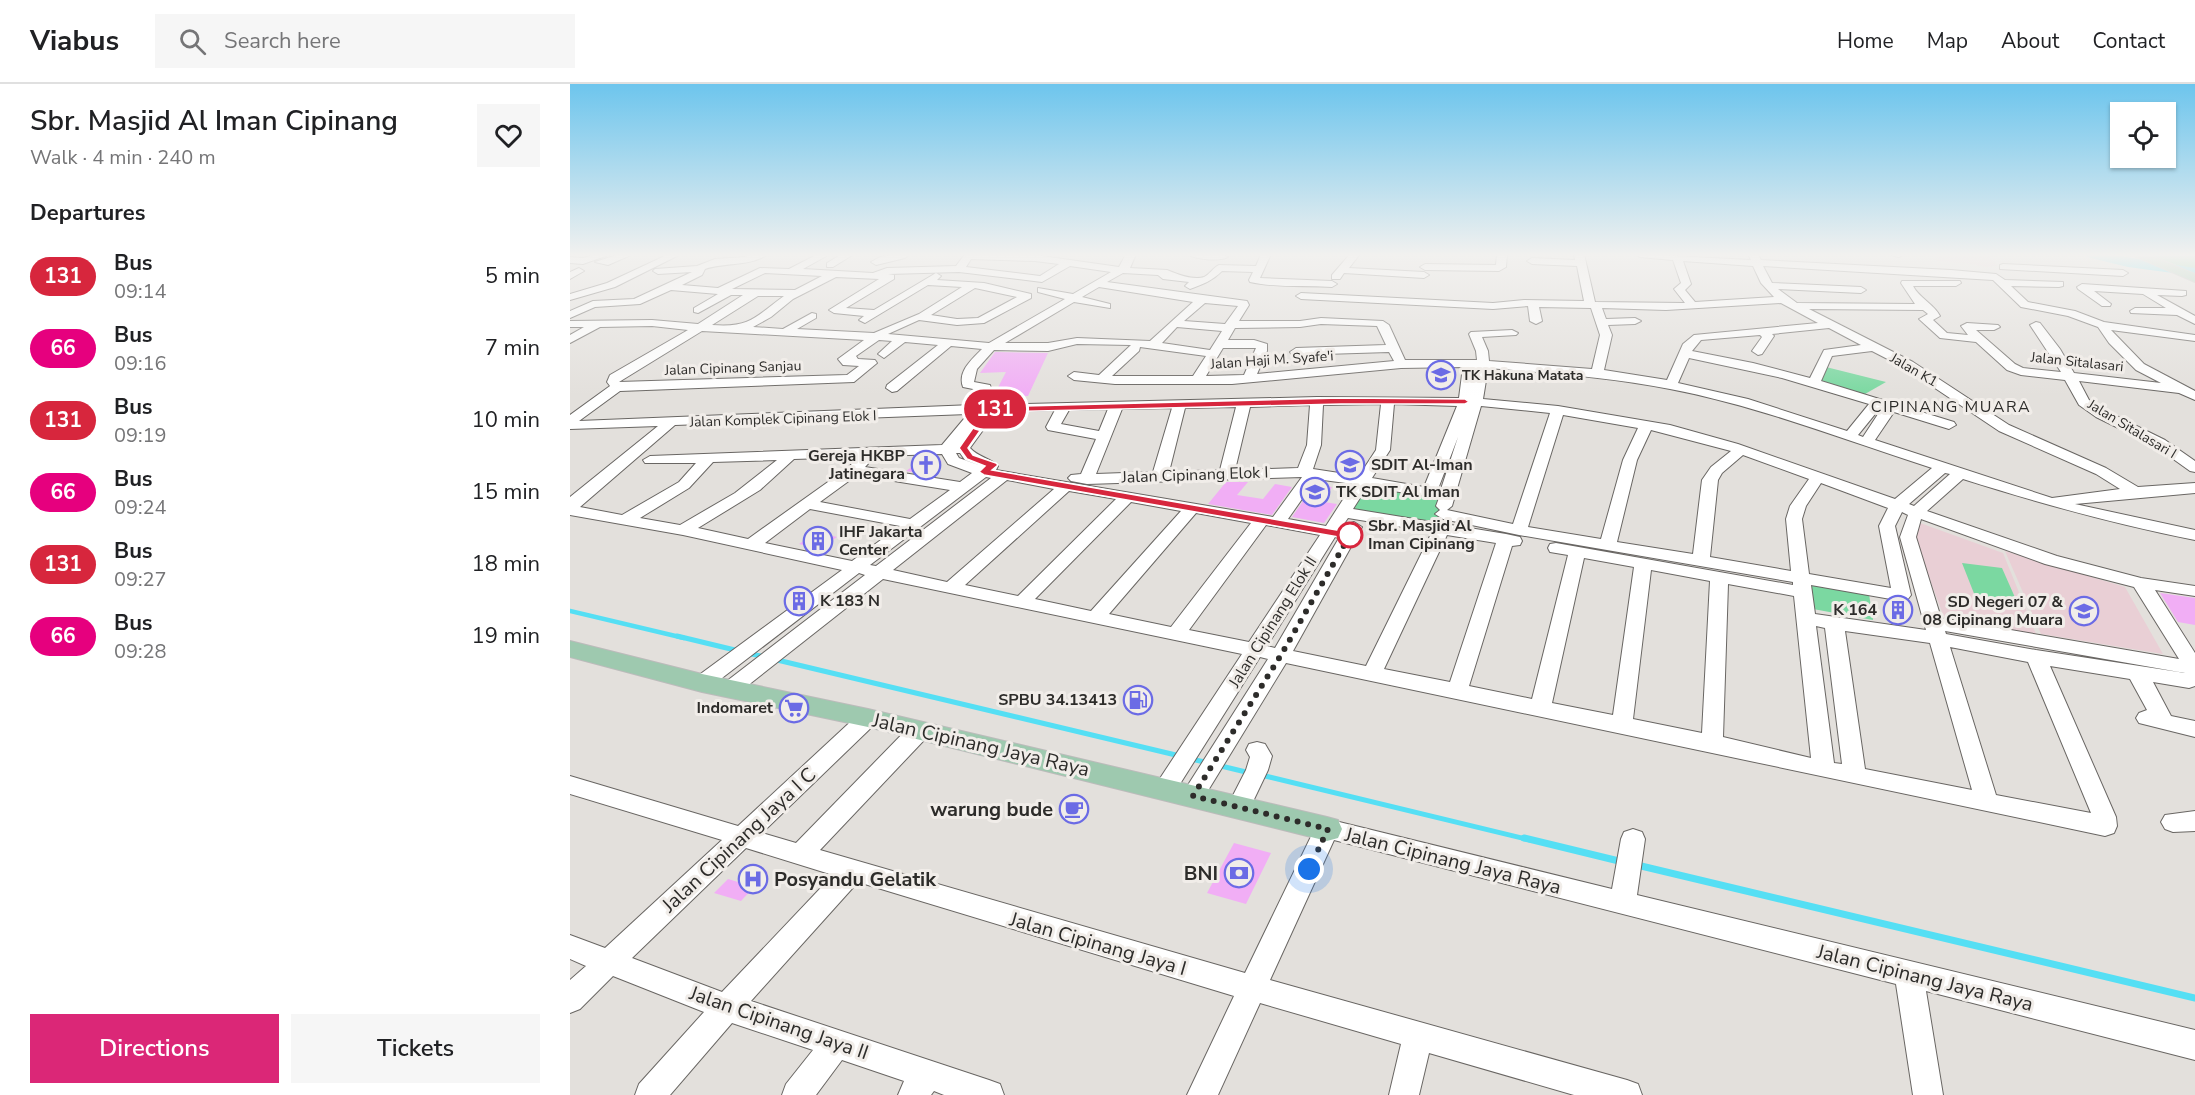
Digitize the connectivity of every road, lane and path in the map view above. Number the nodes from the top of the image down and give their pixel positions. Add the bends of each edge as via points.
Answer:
1 (598, 301) edge
2 (638, 301) edge
3 (711, 301) edge
4 (742, 301) edge
5 (784, 301) edge
6 (848, 301) edge
7 (891, 301) edge
8 (947, 301) edge
9 (1017, 301) edge
10 (1066, 301) edge
11 (1085, 301) edge
12 (1200, 301) edge
13 (1225, 301) edge
14 (1327, 301) edge
15 (1415, 301) edge
16 (1481, 301) edge
17 (1591, 301) edge
18 (1689, 301) edge
19 (1918, 301) edge
20 (2021, 301) edge
21 (2102, 301) edge
22 (2158, 301) edge
23 (1421, 302) joint
24 (1014, 303) junction
25 (1533, 303) junction
26 (1788, 303) junction
27 (593, 304) junction
28 (2106, 304) dead end
29 (1480, 305) junction
30 (1592, 305) junction
31 (1106, 306) dead end
32 (1693, 306) junction
33 (1926, 307) junction
34 (698, 310) dead end
35 (1049, 311) junction
36 (2135, 311) dead end
37 (573, 312) edge
38 (874, 313) junction
39 (2183, 313) junction
40 (990, 315) junction
41 (812, 316) dead end
42 (921, 317) junction
43 (1321, 321) junction
44 (1536, 321) dead end
45 (1635, 321) dead end
46 (2105, 321) junction
47 (2195, 321) edge
48 (599, 322) junction
49 (1602, 322) junction
50 (1030, 323) junction
51 (1174, 323) junction
52 (570, 324) edge
53 (1832, 324) junction
54 (2036, 325) dead end
55 (1230, 327) junction
56 (1994, 327) dead end
57 (700, 328) junction
58 (742, 330) junction
59 (1761, 330) junction
60 (791, 332) junction
61 (1512, 333) dead end
62 (844, 335) junction
63 (876, 337) junction
64 (902, 338) junction
65 (2195, 338) edge
66 (730, 339) dead end
67 (570, 340) edge
68 (1979, 340) junction
69 (948, 343) junction
70 (1154, 344) junction
71 (775, 347) dead end
72 (990, 347) junction
73 (1873, 347) junction
74 (1135, 348) dead end
75 (1394, 348) junction
76 (1217, 349) junction
77 (1758, 351) dead end
78 (1296, 352) dead end
79 (884, 354) dead end
80 (1686, 354) junction
81 (1477, 363) junction
82 (1401, 364) junction
83 (1167, 365) dead end
84 (1597, 374) junction
85 (1074, 376) dead end
86 (2070, 376) junction
87 (1102, 379) junction
88 (1249, 379) junction
89 (1156, 380) junction
90 (1197, 380) junction
91 (1814, 382) junction
92 (1671, 385) junction
93 (618, 387) junction
94 (892, 388) dead end
95 (2180, 389) junction
96 (2195, 396) edge
97 (1388, 400) junction
98 (1317, 401) junction
99 (1471, 402) junction
100 (1244, 403) junction
101 (1884, 404) junction
102 (1179, 405) junction
103 (1064, 406) junction
104 (1116, 406) junction
105 (983, 410) junction
106 (1558, 410) junction
107 (570, 423) edge
108 (670, 423) junction
109 (1647, 424) junction
110 (1949, 425) dead end
111 (1104, 436) junction
112 (1850, 436) junction
113 (1867, 442) junction
114 (963, 448) junction
115 (947, 449) junction
116 (1741, 450) junction
117 (872, 451) junction
118 (791, 454) junction
119 (709, 458) junction
120 (650, 460) dead end
121 (1941, 468) junction
122 (2195, 468) edge
123 (854, 470) junction
124 (993, 471) junction
125 (1308, 473) junction
126 (1227, 474) junction
127 (1959, 474) junction
128 (1160, 476) junction
129 (1818, 477) junction
130 (1087, 479) junction
131 (1361, 481) junction
132 (1067, 485) junction
133 (963, 487) junction
134 (2195, 488) edge
135 (2135, 492) junction
136 (1429, 493) junction
137 (1447, 495) junction
138 (1127, 497) junction
139 (2050, 502) junction
140 (806, 504) junction
141 (1897, 506) junction
142 (1192, 508) junction
143 (1342, 512) junction
144 (1915, 512) junction
145 (1362, 516) junction
146 (626, 519) junction
147 (1268, 523) junction
148 (913, 524) junction
149 (1441, 524) junction
150 (683, 530) junction
151 (1329, 532) junction
152 (1350, 535) junction
153 (1513, 535) junction
154 (2195, 536) edge
155 (752, 544) junction
156 (1608, 544) junction
157 (1577, 552) junction
158 (1701, 560) junction
159 (1643, 564) junction
160 (856, 567) junction
161 (879, 573) junction
162 (1719, 577) junction
163 (2141, 583) junction
164 (1802, 584) junction
165 (951, 588) junction
166 (2195, 591) edge
167 (1902, 595) junction
168 (1926, 600) junction
169 (1022, 602) junction
170 (1096, 617) junction
171 (1806, 619) junction
172 (1834, 623) junction
173 (1935, 630) junction
174 (1176, 634) junction
175 (1256, 650) junction
176 (574, 654) edge
177 (1281, 655) junction
178 (2036, 657) junction
179 (1372, 674) junction
180 (2138, 674) junction
181 (2194, 675) edge
182 (724, 680) junction
183 (1457, 691) junction
184 (1540, 708) junction
185 (868, 718) junction
186 (1622, 724) junction
187 (2195, 729) edge
188 (920, 730) junction
189 (1712, 743) junction
190 (1257, 760) dead end
191 (1824, 769) junction
192 (1855, 776) junction
193 (570, 786) edge
194 (1181, 789) junction
195 (1243, 800) junction
196 (1987, 803) junction
197 (1328, 829) junction
198 (741, 838) junction
199 (1630, 854) dead end
200 (800, 855) junction
201 (852, 871) junction
202 (1623, 903) junction
203 (570, 947) edge
204 (609, 961) junction
205 (1909, 975) junction
206 (1252, 989) junction
207 (570, 999) edge
208 (727, 1007) junction
209 (1418, 1035) junction
210 (837, 1043) junction
211 (2195, 1045) edge
212 (921, 1084) edge
213 (650, 1095) edge
214 (798, 1095) edge
215 (989, 1095) edge
216 (1202, 1095) edge
217 (1404, 1095) edge
218 (1628, 1095) edge
219 (1928, 1095) edge

1 - 27 street
2 - 27 street
3 - 34 street
4 - 57 street
5 - 58 street
6 - 38 street via 834,309
7 - 38 street
8 - 42 street
9 - 24 street
10 - 35 street
11 - 31 street
12 - 51 street
13 - 55 street via 1244,305
14 - 43 street
15 - 23 street
16 - 29 street
17 - 30 street
18 - 32 street
19 - 33 street
20 - 46 street
21 - 28 street
22 - 39 street
23 - 29 street
24 - 35 street
24 - 40 street
25 - 29 street
25 - 30 street
25 - 44 street
26 - 32 street
26 - 33 street
26 - 53 street, Jalan K1
27 - 37 street
30 - 32 street
30 - 49 street
33 - 68 street via 1935,315 1925,319 1943,335
35 - 50 street
36 - 39 street
38 - 62 street
39 - 47 street
40 - 42 street via 980,321 959,322
40 - 50 street
41 - 60 street
42 - 63 street
43 - 55 street
43 - 75 street via 1379,323
45 - 49 street
46 - 65 street
46 - 95 street via 2113,341 2140,367
48 - 52 street
48 - 57 street
48 - 67 street
49 - 84 street via 1606,335
50 - 72 street
51 - 55 street
51 - 70 street
53 - 59 street
53 - 73 street, Jalan K1
54 - 86 street, Jalan Sitalasari I
55 - 76 street
56 - 68 street via 1967,326
57 - 58 street
57 - 93 street via 614,378
58 - 60 street
58 - 66 street
59 - 77 street via 1768,336
59 - 80 street via 1698,337 1692,339
60 - 62 street
60 - 71 street
61 - 81 street via 1475,334 1482,351
62 - 63 street
63 - 64 street
63 - 93 street, Jalan Cipinang Sanjau via 844,359 871,363 850,379
64 - 69 street
64 - 79 street
68 - 86 street, Jalan Sitalasari via 2016,370
69 - 72 street
69 - 94 street
70 - 72 street via 1077,341 1048,347
70 - 76 street
72 - 105 street via 967,379 969,385 985,388
73 - 91 street via 1828,353
73 - 135 street, Jalan K1 via 1927,376 2004,428 2101,471
74 - 87 street
75 - 78 street
75 - 82 street
76 - 88 street via 1263,346
76 - 90 street
80 - 91 street
80 - 92 street
81 - 82 street, Jalan Haji M. Syafe'i
81 - 84 street, Jalan Haji M. Syafe'i
81 - 99 street
82 - 88 street, Jalan Haji M. Syafe'i
83 - 89 street
84 - 92 street, Jalan Haji M. Syafe'i
85 - 87 street, Jalan Haji M. Syafe'i
86 - 95 street, Jalan Sitalasari
86 - 122 street, Jalan Sitalasari I via 2084,402 2092,408 2160,443
87 - 89 street, Jalan Haji M. Syafe'i
88 - 90 street, Jalan Haji M. Syafe'i
89 - 90 street, Jalan Haji M. Syafe'i
91 - 101 street
92 - 112 street, Jalan Haji M. Syafe'i via 1743,402
93 - 107 street
95 - 96 street
97 - 98 street
97 - 99 street
97 - 131 street via 1383,450
98 - 100 street
98 - 125 street
99 - 106 street
99 - 136 street
99 - 137 street
100 - 102 street
100 - 126 street
101 - 110 street
101 - 112 street
101 - 113 street
102 - 104 street
102 - 128 street
103 - 104 street
103 - 105 street
103 - 111 street via 1053,428
104 - 111 street
105 - 108 street, Jalan Komplek Cipinang Elok I
105 - 114 street
105 - 115 street
106 - 109 street
106 - 153 street
107 - 108 street
108 - 146 street, Jalan Komplek Cipinang Elok I via 571,508 578,513
109 - 116 street
109 - 156 street via 1630,460
111 - 130 street
112 - 113 street, Jalan Haji M. Syafe'i
113 - 121 street, Jalan Haji M. Syafe'i
114 - 115 street
114 - 124 street, Jalan Cipinang Elok I
115 - 117 street
115 - 124 street, Jalan Cipinang Elok I via 953,461
116 - 129 street
116 - 158 street via 1716,470 1710,480
117 - 118 street
117 - 123 street
118 - 119 street
118 - 150 street via 755,487
119 - 120 street
119 - 146 street via 684,485
121 - 127 street, Jalan Haji M. Syafe'i
121 - 141 street
123 - 133 street
123 - 140 street
124 - 130 street, Jalan Cipinang Elok I
124 - 132 street, Jalan Cipinang Elok I
124 - 133 street
124 - 161 street
125 - 126 street, Jalan Cipinang Elok I
125 - 131 street, Jalan Cipinang Elok I
125 - 147 street
126 - 128 street, Jalan Cipinang Elok I
127 - 139 street, Jalan Haji M. Syafe'i
127 - 144 street
128 - 130 street, Jalan Cipinang Elok I
129 - 141 street
129 - 164 street via 1794,519
131 - 136 street
131 - 143 street, Jalan Cipinang Elok II
132 - 138 street, Jalan Cipinang Elok I
132 - 165 street
133 - 148 street
134 - 135 street
135 - 139 street
136 - 137 street
137 - 149 street
138 - 142 street, Jalan Cipinang Elok I
138 - 169 street
139 - 154 street, Jalan Haji M. Syafe'i
140 - 148 street
140 - 155 street
141 - 144 street
141 - 167 street via 1887,526
142 - 147 street, Jalan Cipinang Elok I
142 - 170 street
143 - 145 street
143 - 151 street, Jalan Cipinang Elok II
144 - 163 street via 2040,557
144 - 168 street via 1908,537
145 - 149 street
145 - 152 street, Jalan Cipinang Elok II
146 - 150 street, Jalan Komplek Cipinang Elok I
147 - 151 street, Jalan Cipinang Elok I
147 - 174 street
148 - 160 street
149 - 153 street
149 - 179 street
150 - 155 street, Jalan Komplek Cipinang Elok I
151 - 152 street, Jalan Cipinang Elok I
151 - 175 street, Jalan Cipinang Elok II
152 - 177 street, Jalan Cipinang Elok II
153 - 156 street
153 - 157 street
153 - 183 street
155 - 160 street, Jalan Komplek Cipinang Elok I
156 - 158 street
157 - 159 street
157 - 184 street
158 - 164 street
159 - 162 street
159 - 186 street
160 - 161 street, Jalan Komplek Cipinang Elok I
160 - 182 street via 755,644
161 - 165 street, Jalan Komplek Cipinang Elok I
161 - 182 street via 786,645
162 - 164 street
162 - 189 street
163 - 166 street
163 - 181 street
164 - 167 street
164 - 171 street
165 - 169 street, Jalan Komplek Cipinang Elok I
167 - 168 street
168 - 173 street
169 - 170 street, Jalan Komplek Cipinang Elok I
170 - 174 street, Jalan Komplek Cipinang Elok I
171 - 172 street
171 - 191 street
172 - 173 street
172 - 192 street
173 - 178 street
173 - 181 street
173 - 196 street
174 - 175 street, Jalan Komplek Cipinang Elok I
175 - 177 street, Jalan Komplek Cipinang Elok I
175 - 194 street, Jalan Cipinang Elok II via 1187,756
176 - 182 main road, Jalan Cipinang Jaya Raya
177 - 179 street, Jalan Komplek Cipinang Elok I
177 - 194 street, Jalan Cipinang Elok II via 1219,754
178 - 180 street
178 - 196 street, Jalan Komplek Cipinang Elok I via 2106,825
179 - 183 street, Jalan Komplek Cipinang Elok I
180 - 181 street
180 - 187 street via 2155,720
182 - 185 main road, Jalan Cipinang Jaya Raya
183 - 184 street, Jalan Komplek Cipinang Elok I
184 - 186 street, Jalan Komplek Cipinang Elok I
185 - 188 main road, Jalan Cipinang Jaya Raya
185 - 198 street, Jalan Cipinang Jaya I C
186 - 189 street, Jalan Komplek Cipinang Elok I
188 - 194 main road, Jalan Cipinang Jaya Raya
188 - 200 street
189 - 191 street, Jalan Komplek Cipinang Elok I
190 - 195 street
191 - 192 street, Jalan Komplek Cipinang Elok I
192 - 196 street, Jalan Komplek Cipinang Elok I
193 - 198 street, Jalan Cipinang Jaya I
194 - 195 main road, Jalan Cipinang Jaya Raya
195 - 197 main road, Jalan Cipinang Jaya Raya
197 - 202 street, Jalan Cipinang Jaya Raya
197 - 206 street
198 - 200 street, Jalan Cipinang Jaya I
198 - 204 street, Jalan Cipinang Jaya I C
199 - 202 street
200 - 201 street, Jalan Cipinang Jaya I
201 - 206 street, Jalan Cipinang Jaya I
201 - 208 street
202 - 205 street, Jalan Cipinang Jaya Raya
203 - 204 street, Jalan Cipinang Jaya II
204 - 207 street, Jalan Cipinang Jaya I C
204 - 208 street, Jalan Cipinang Jaya II
205 - 211 street, Jalan Cipinang Jaya Raya
205 - 219 street
206 - 209 street, Jalan Cipinang Jaya I
206 - 216 street
208 - 210 street, Jalan Cipinang Jaya II
208 - 213 street
209 - 217 street
209 - 218 street, Jalan Cipinang Jaya I
210 - 212 street, Jalan Cipinang Jaya II
210 - 214 street
212 - 215 street, Jalan Cipinang Jaya II

